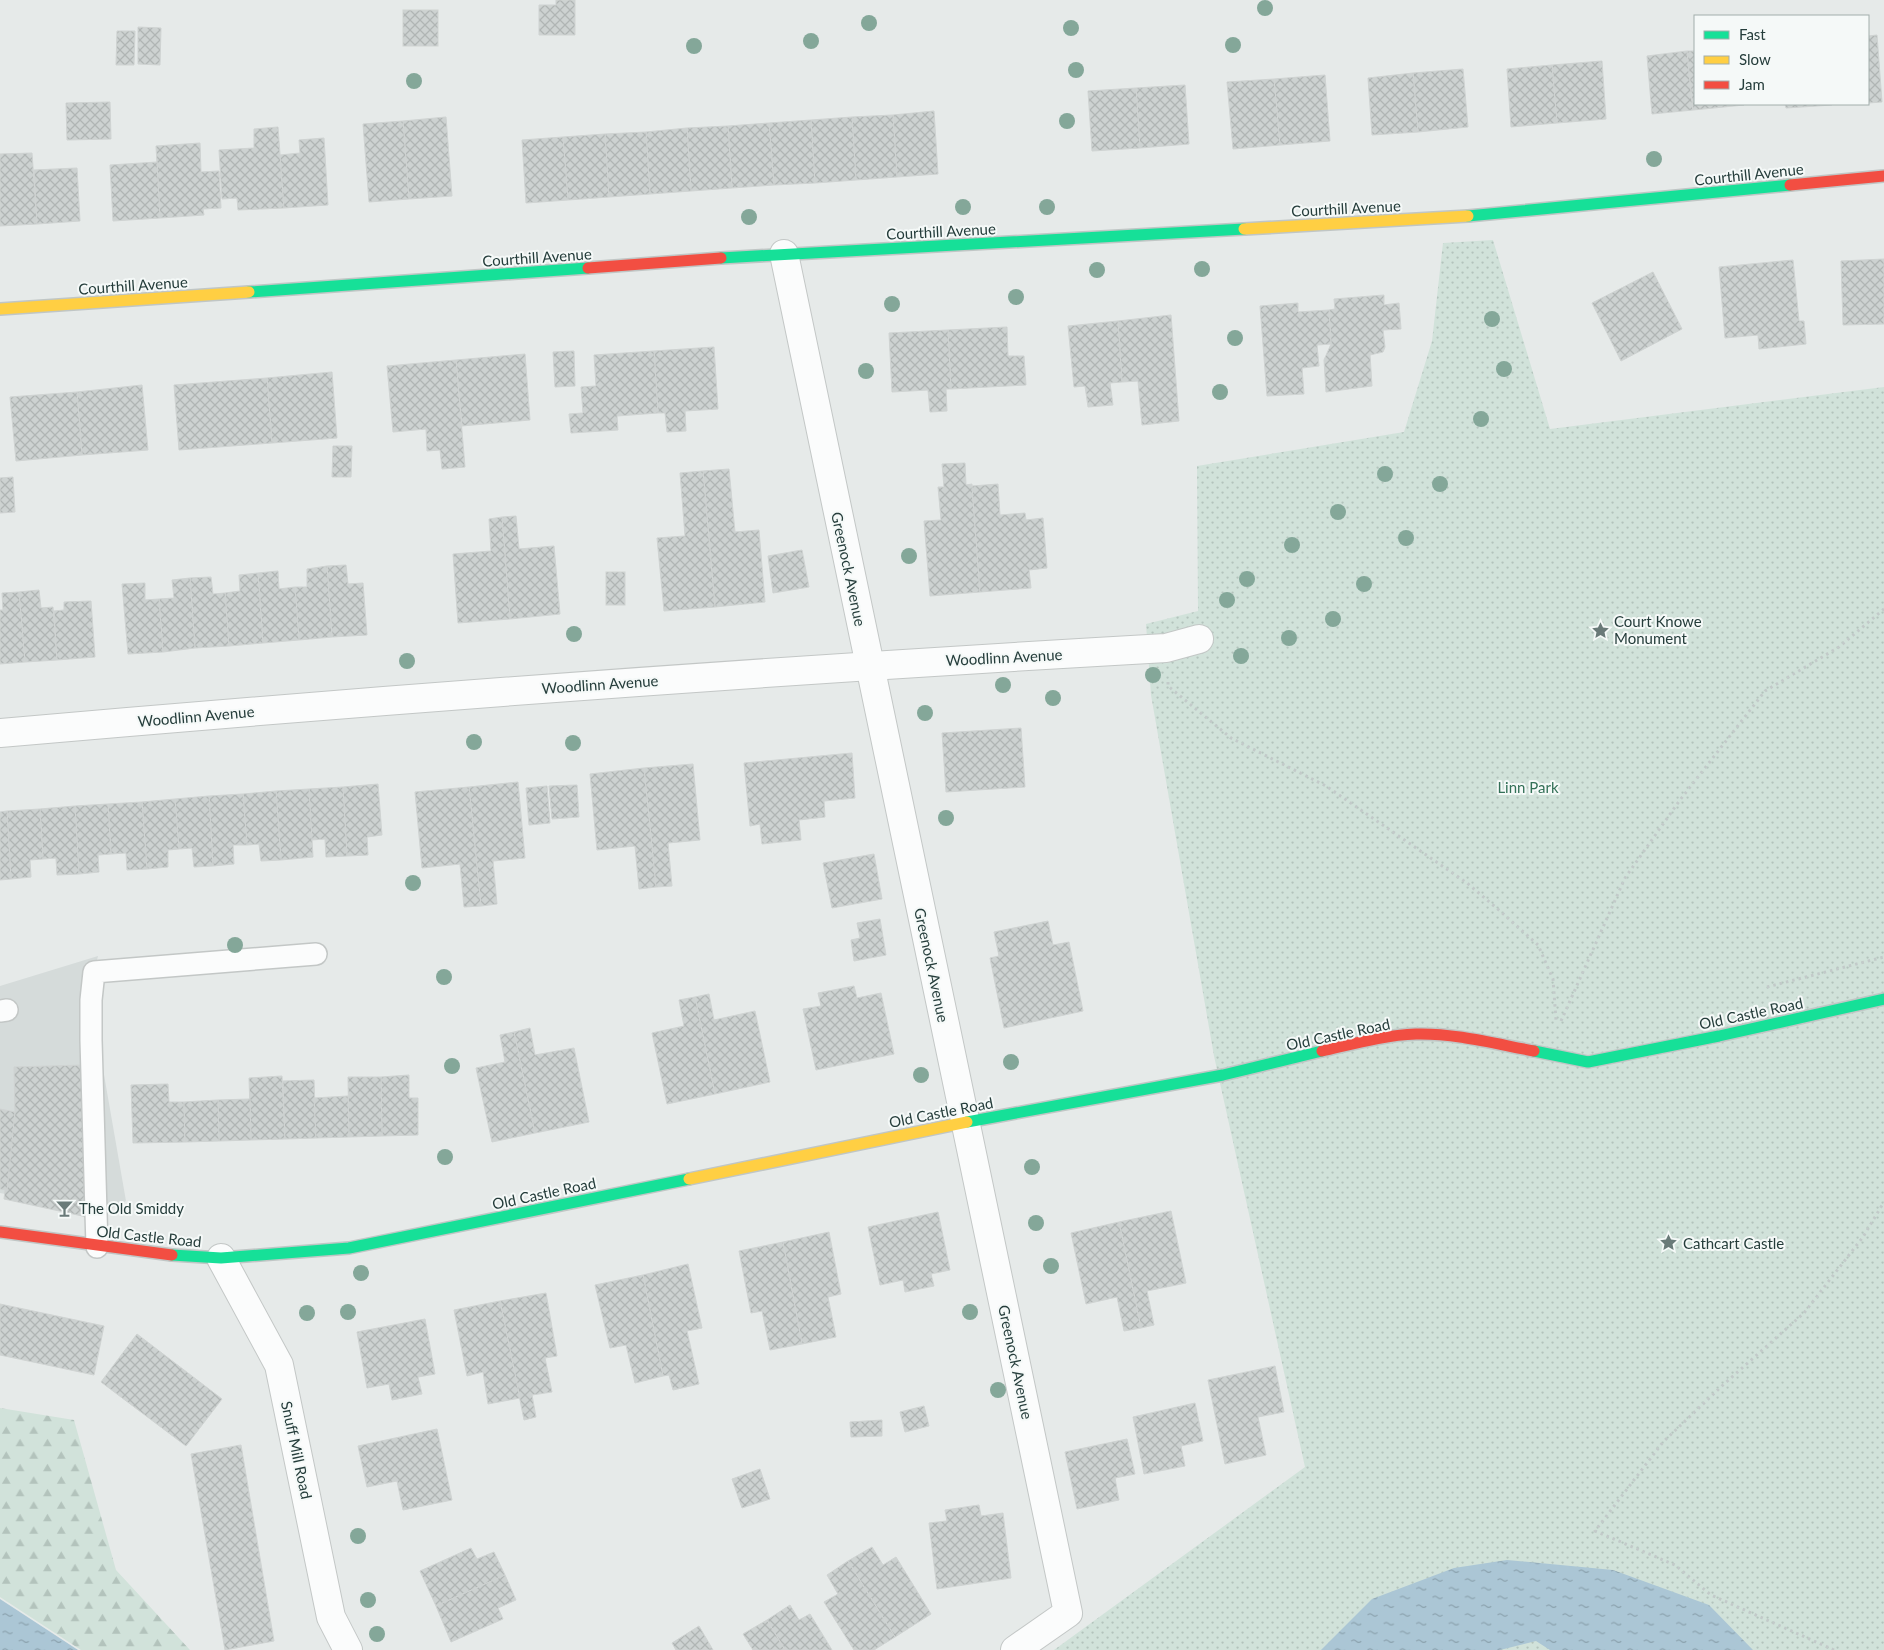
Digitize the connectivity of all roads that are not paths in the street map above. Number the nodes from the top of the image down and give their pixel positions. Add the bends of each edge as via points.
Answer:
1 (1884, 176) edge
2 (784, 254) junction
3 (0, 310) edge
4 (1199, 639) dead end
5 (869, 665) junction
6 (0, 733) edge
7 (316, 954) dead end
8 (1884, 999) edge
9 (965, 1122) junction
10 (0, 1232) edge
11 (97, 1247) junction
12 (221, 1258) junction
13 (348, 1650) edge
14 (1015, 1650) edge

1 - 2 street, Courthill Avenue via 1456,217
2 - 3 street, Courthill Avenue
2 - 5 street, Greenock Avenue
4 - 5 street, Woodlinn Avenue via 1166,648
5 - 6 street, Woodlinn Avenue via 378,700
5 - 9 street, Greenock Avenue
7 - 11 lane via 94,972 91,1040
8 - 9 street, Old Castle Road via 1588,1062 1471,1039 1417,1034 1364,1041 1223,1075
9 - 12 street, Old Castle Road via 349,1248
9 - 14 street, Greenock Avenue via 1068,1613
10 - 11 street, Old Castle Road
11 - 12 street, Old Castle Road
12 - 13 street, Snuff Mill Road via 279,1365 331,1617

